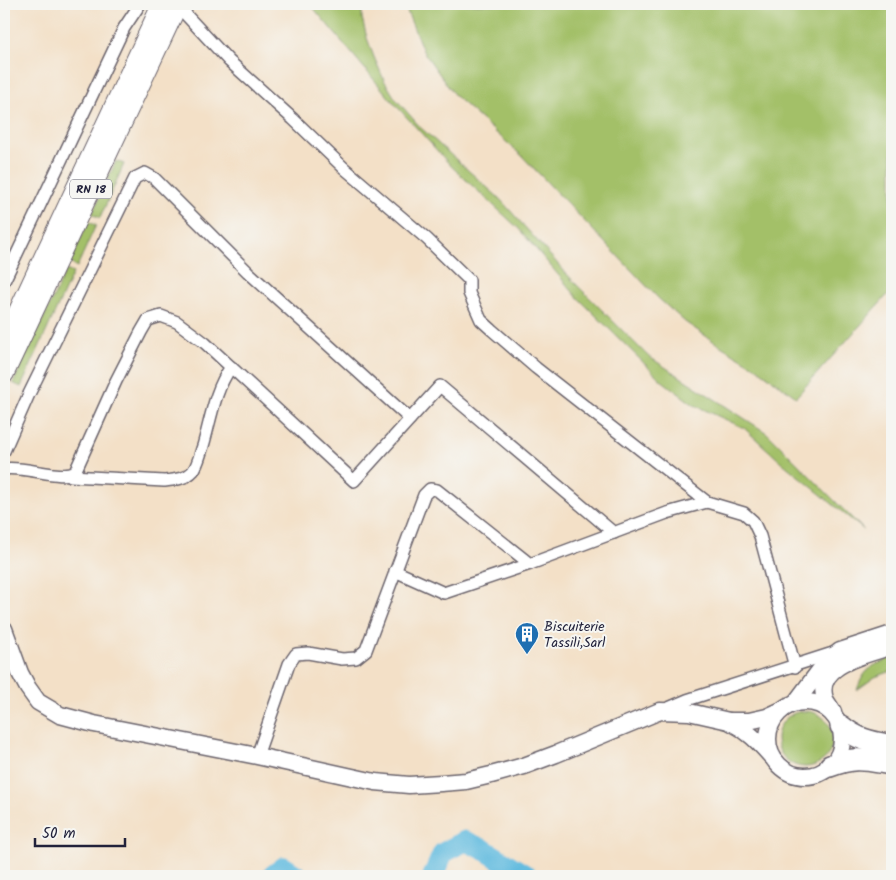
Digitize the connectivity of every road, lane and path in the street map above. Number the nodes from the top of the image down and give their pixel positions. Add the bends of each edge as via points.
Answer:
1 (140, 4) edge
2 (162, 4) edge
3 (180, 4) edge
4 (194, 23) junction
5 (167, 28) junction
6 (4, 281) edge
7 (4, 342) edge
8 (231, 367) junction
9 (4, 374) edge
10 (410, 419) junction
11 (4, 451) edge
12 (4, 468) edge
13 (72, 476) junction
14 (707, 502) junction
15 (614, 533) junction
16 (530, 564) junction
17 (395, 571) junction
18 (4, 628) edge
19 (892, 634) edge
20 (892, 646) edge
21 (840, 651) junction
22 (795, 667) junction
23 (796, 702) junction
24 (660, 711) junction
25 (780, 711) junction
26 (729, 720) junction
27 (839, 722) junction
28 (892, 746) edge
29 (257, 756) junction
30 (892, 764) edge
31 (779, 765) junction
32 (830, 766) junction

1 - 6 street via 124,28
2 - 7 main road, RN 18
3 - 4 street
3 - 5 main road, RN 18
4 - 5 street via 181,20
4 - 14 street via 229,62 469,280 469,293 481,320 536,368
5 - 9 main road, RN 18
8 - 10 street via 354,481
8 - 13 street via 216,398 198,461 185,477 164,481
8 - 13 street via 177,322 161,316 148,320
10 - 11 street via 145,173 135,178
10 - 15 street via 440,386
12 - 13 street
14 - 15 street
14 - 22 street via 744,513 753,521 760,536
15 - 16 street
16 - 17 street via 444,592
16 - 17 street via 437,490 430,489 424,495
17 - 29 street via 366,650 356,658 342,659 296,654 289,664
18 - 29 main road via 28,688 38,702 60,715
19 - 21 main road
20 - 27 main road via 842,663 831,672 825,682 825,699
21 - 22 street
21 - 23 main road via 826,662
22 - 24 street
23 - 25 main road
23 - 27 main road via 815,702 831,711
24 - 26 main road via 689,712
24 - 29 main road via 524,766 466,781 409,785 375,782
25 - 26 main road via 749,721
25 - 31 main road via 768,732 768,744
26 - 31 main road via 744,728
27 - 28 highway via 865,742
27 - 32 main road via 842,743
30 - 32 highway via 862,759
31 - 32 main road via 786,771 804,776 823,772

